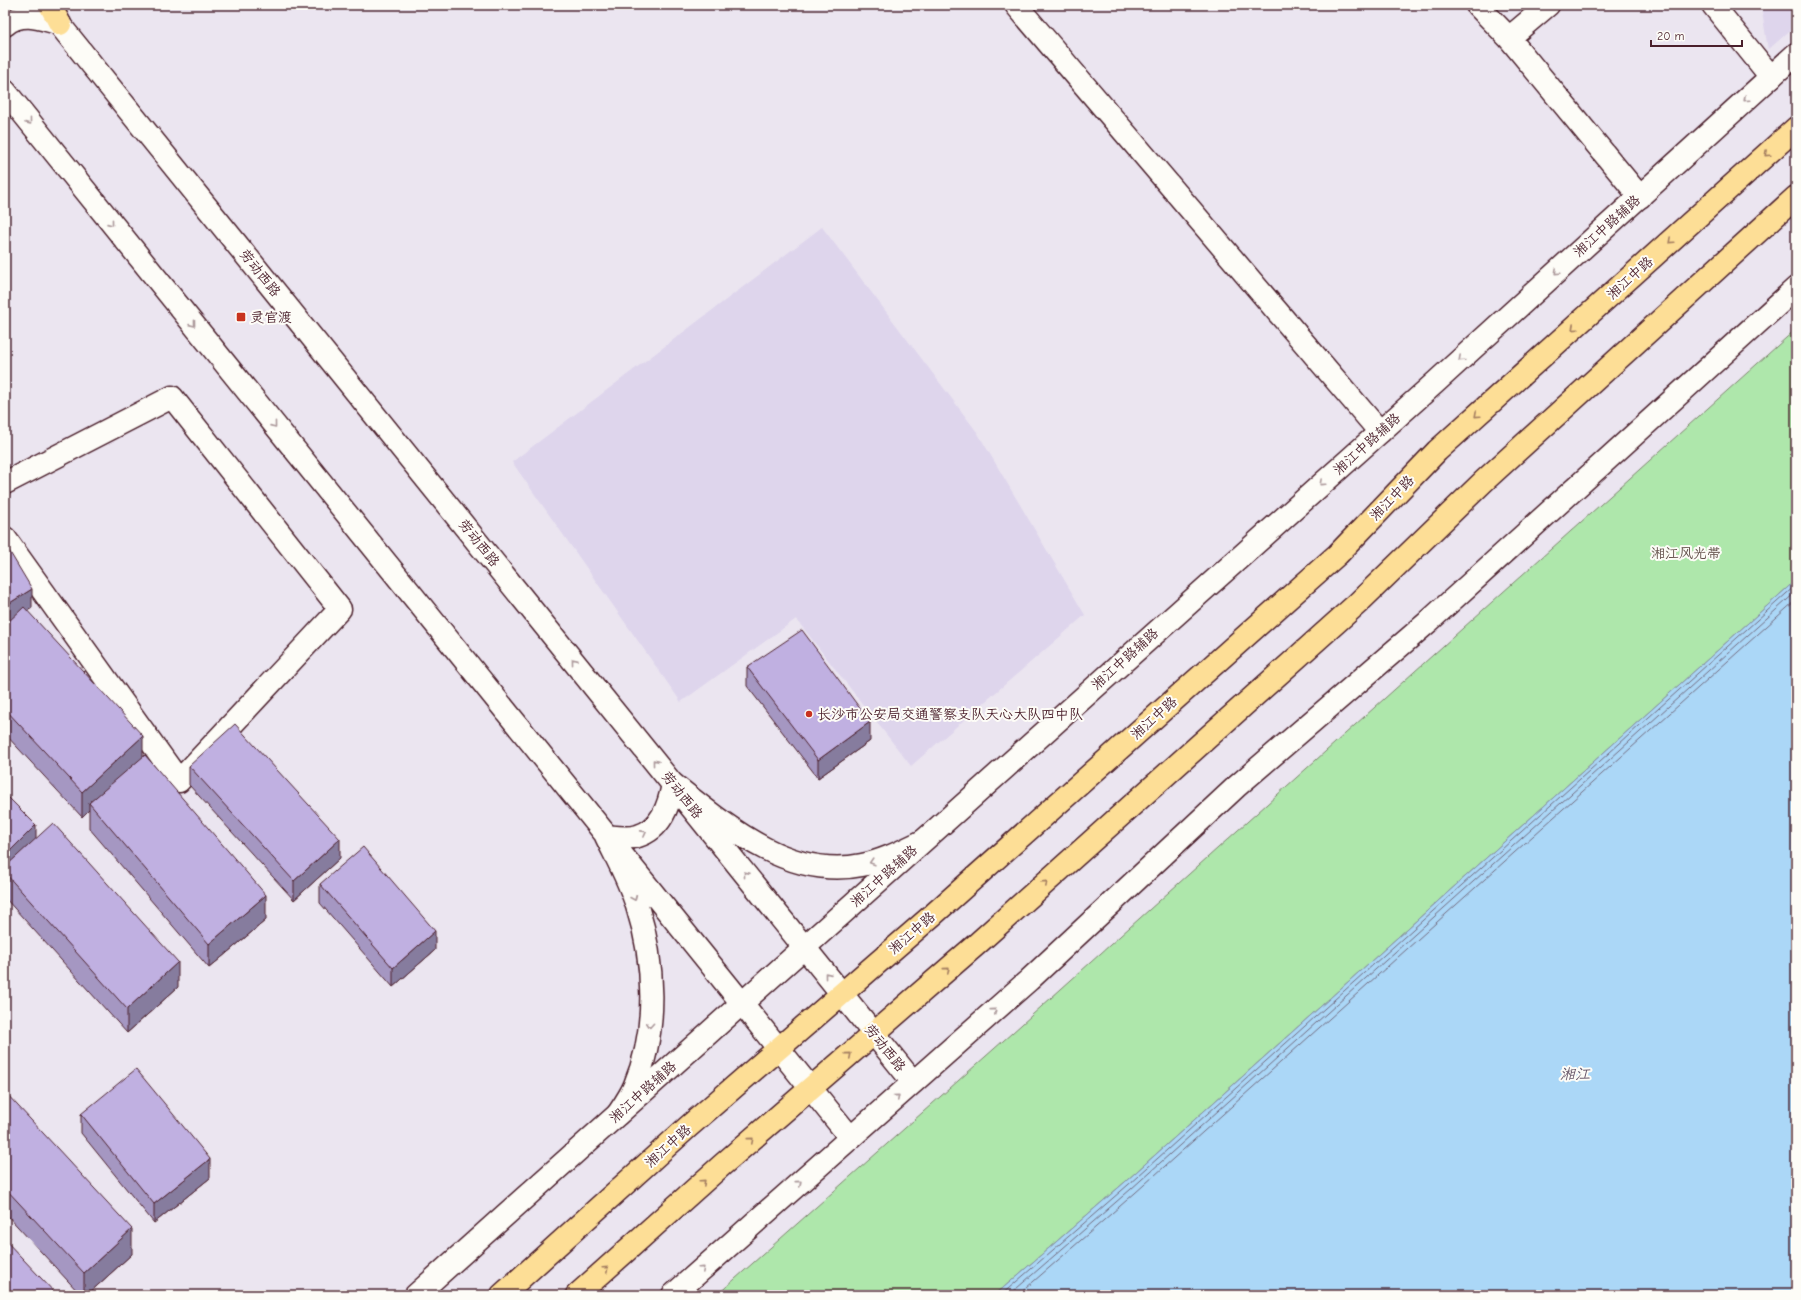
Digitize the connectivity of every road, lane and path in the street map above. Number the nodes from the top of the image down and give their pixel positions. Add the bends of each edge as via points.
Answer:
1 (44, 5) edge
2 (50, 5) edge
3 (1016, 5) edge
4 (1477, 5) edge
5 (1548, 5) edge
6 (1713, 5) edge
7 (60, 24) junction
8 (5, 25) edge
9 (1509, 38) junction
10 (1796, 54) edge
11 (1771, 77) junction
12 (5, 91) edge
13 (1796, 128) edge
14 (1640, 197) junction
15 (1796, 197) edge
16 (1796, 288) edge
17 (1380, 432) junction
18 (5, 483) edge
19 (5, 538) edge
20 (673, 784) junction
21 (606, 836) junction
22 (921, 842) junction
23 (804, 947) junction
24 (842, 993) junction
25 (741, 1003) junction
26 (874, 1034) junction
27 (778, 1049) junction
28 (913, 1082) junction
29 (810, 1088) junction
30 (618, 1114) junction
31 (850, 1138) junction
32 (416, 1295) edge
33 (502, 1295) edge
34 (577, 1295) edge
35 (673, 1295) edge

1 - 7 street, 劳动西路
2 - 7 main road
3 - 17 street
4 - 9 street
5 - 9 street
6 - 11 street
7 - 8 street via 41,18 22,17
20 -> 7 street, 劳动西路
9 - 14 street
10 - 11 street, 湘江中路辅路
11 -> 14 street, 湘江中路辅路
12 -> 21 street
13 -> 24 main road, 湘江中路 via 1437,451 1338,554
14 -> 17 street, 湘江中路辅路
26 -> 15 main road via 1358,603 1484,480
28 -> 16 street via 1029,980 1236,787 1428,622
17 -> 22 street, 湘江中路辅路
18 - 19 street via 172,397 340,609 179,781
21 -> 20 street via 638,836 652,829 670,802
22 -> 20 street via 890,857 861,865 829,868 800,863 768,851 712,815
23 -> 20 street, 劳动西路
21 - 25 street
21 -> 30 street via 637,905 645,934 651,998 650,1031 644,1058 634,1086
22 - 23 street, 湘江中路辅路
24 -> 23 street, 劳动西路
23 - 25 street, 湘江中路辅路
24 - 26 street, 劳动西路
24 - 27 main road, 湘江中路
25 - 27 street
25 - 30 street, 湘江中路辅路
26 - 28 street, 劳动西路
29 -> 26 main road
27 - 29 street
27 - 33 main road, 湘江中路
31 -> 28 street
29 - 31 street
34 -> 29 main road
30 - 32 street, 湘江中路辅路
35 -> 31 street

